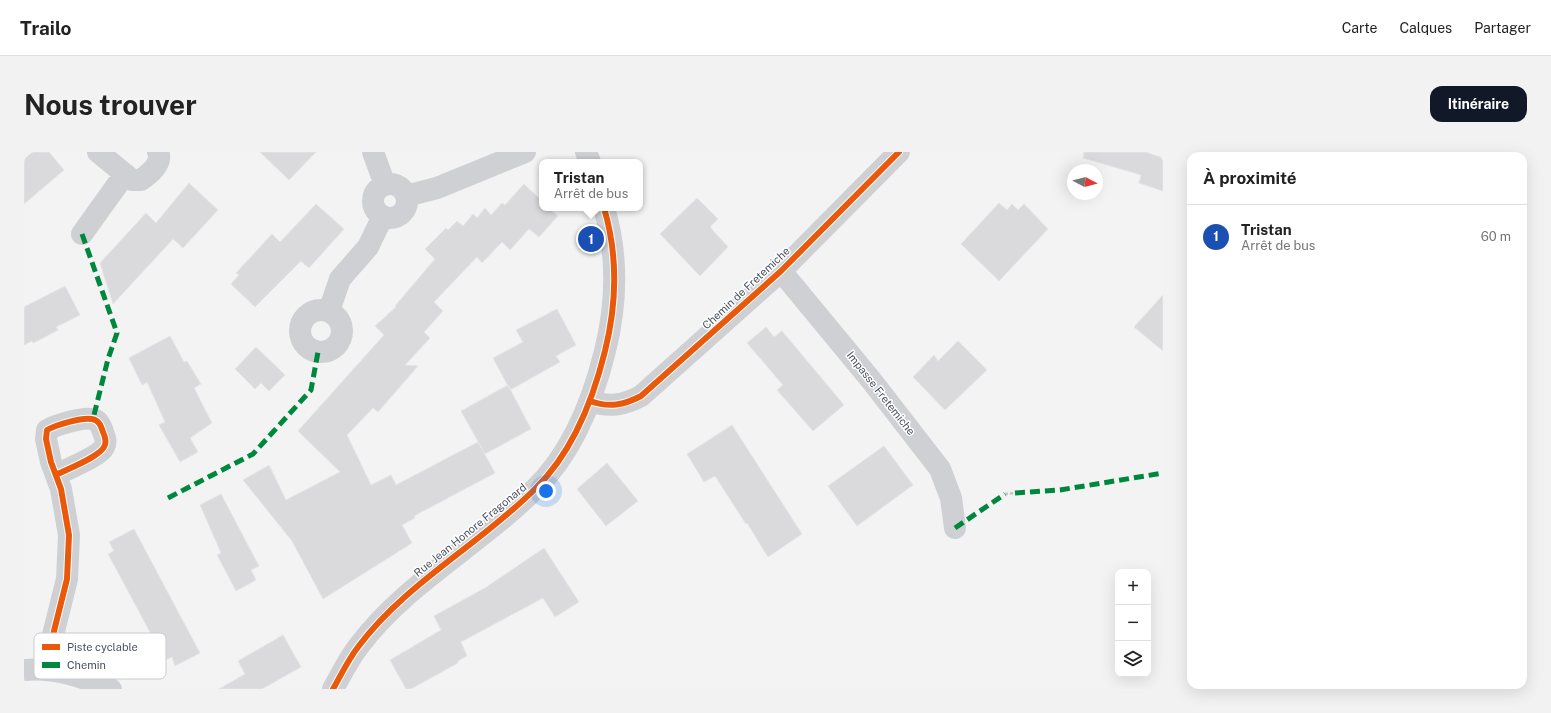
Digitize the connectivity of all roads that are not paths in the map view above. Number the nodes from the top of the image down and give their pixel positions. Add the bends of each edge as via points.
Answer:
1 (98, 152) edge
2 (158, 152) edge
3 (373, 152) edge
4 (526, 152) edge
5 (899, 152) edge
6 (125, 174) junction
7 (385, 185) junction
8 (406, 196) junction
9 (605, 211) edge
10 (383, 216) junction
11 (82, 234) dead end
12 (781, 271) junction
13 (328, 311) dead end
14 (590, 401) junction
15 (56, 475) dead end
16 (955, 528) dead end
17 (54, 633) edge
18 (87, 679) edge
19 (111, 689) edge
20 (333, 689) edge

1 - 6 street
2 - 6 street via 158,164 141,180 132,180
3 - 7 street
4 - 8 street via 437,188
5 - 12 street, Chemin de Fretemiche
6 - 11 street
7 - 8 street via 400,187
7 - 10 street via 376,192 373,202 378,213
8 - 10 street via 405,207 399,215 388,218
9 - 14 street, Rue Jean Honore Fragonard via 613,250 614,306 602,364
10 - 13 street via 368,246 340,279
12 - 14 street, Chemin de Fretemiche via 641,396 616,405 601,405
12 - 16 street, Impasse Fretemiche via 940,469 951,498
14 - 20 street, Rue Jean Honore Fragonard via 558,463 536,489 391,609 357,648
15 - 17 street via 66,511 69,557 67,579
18 - 19 street

